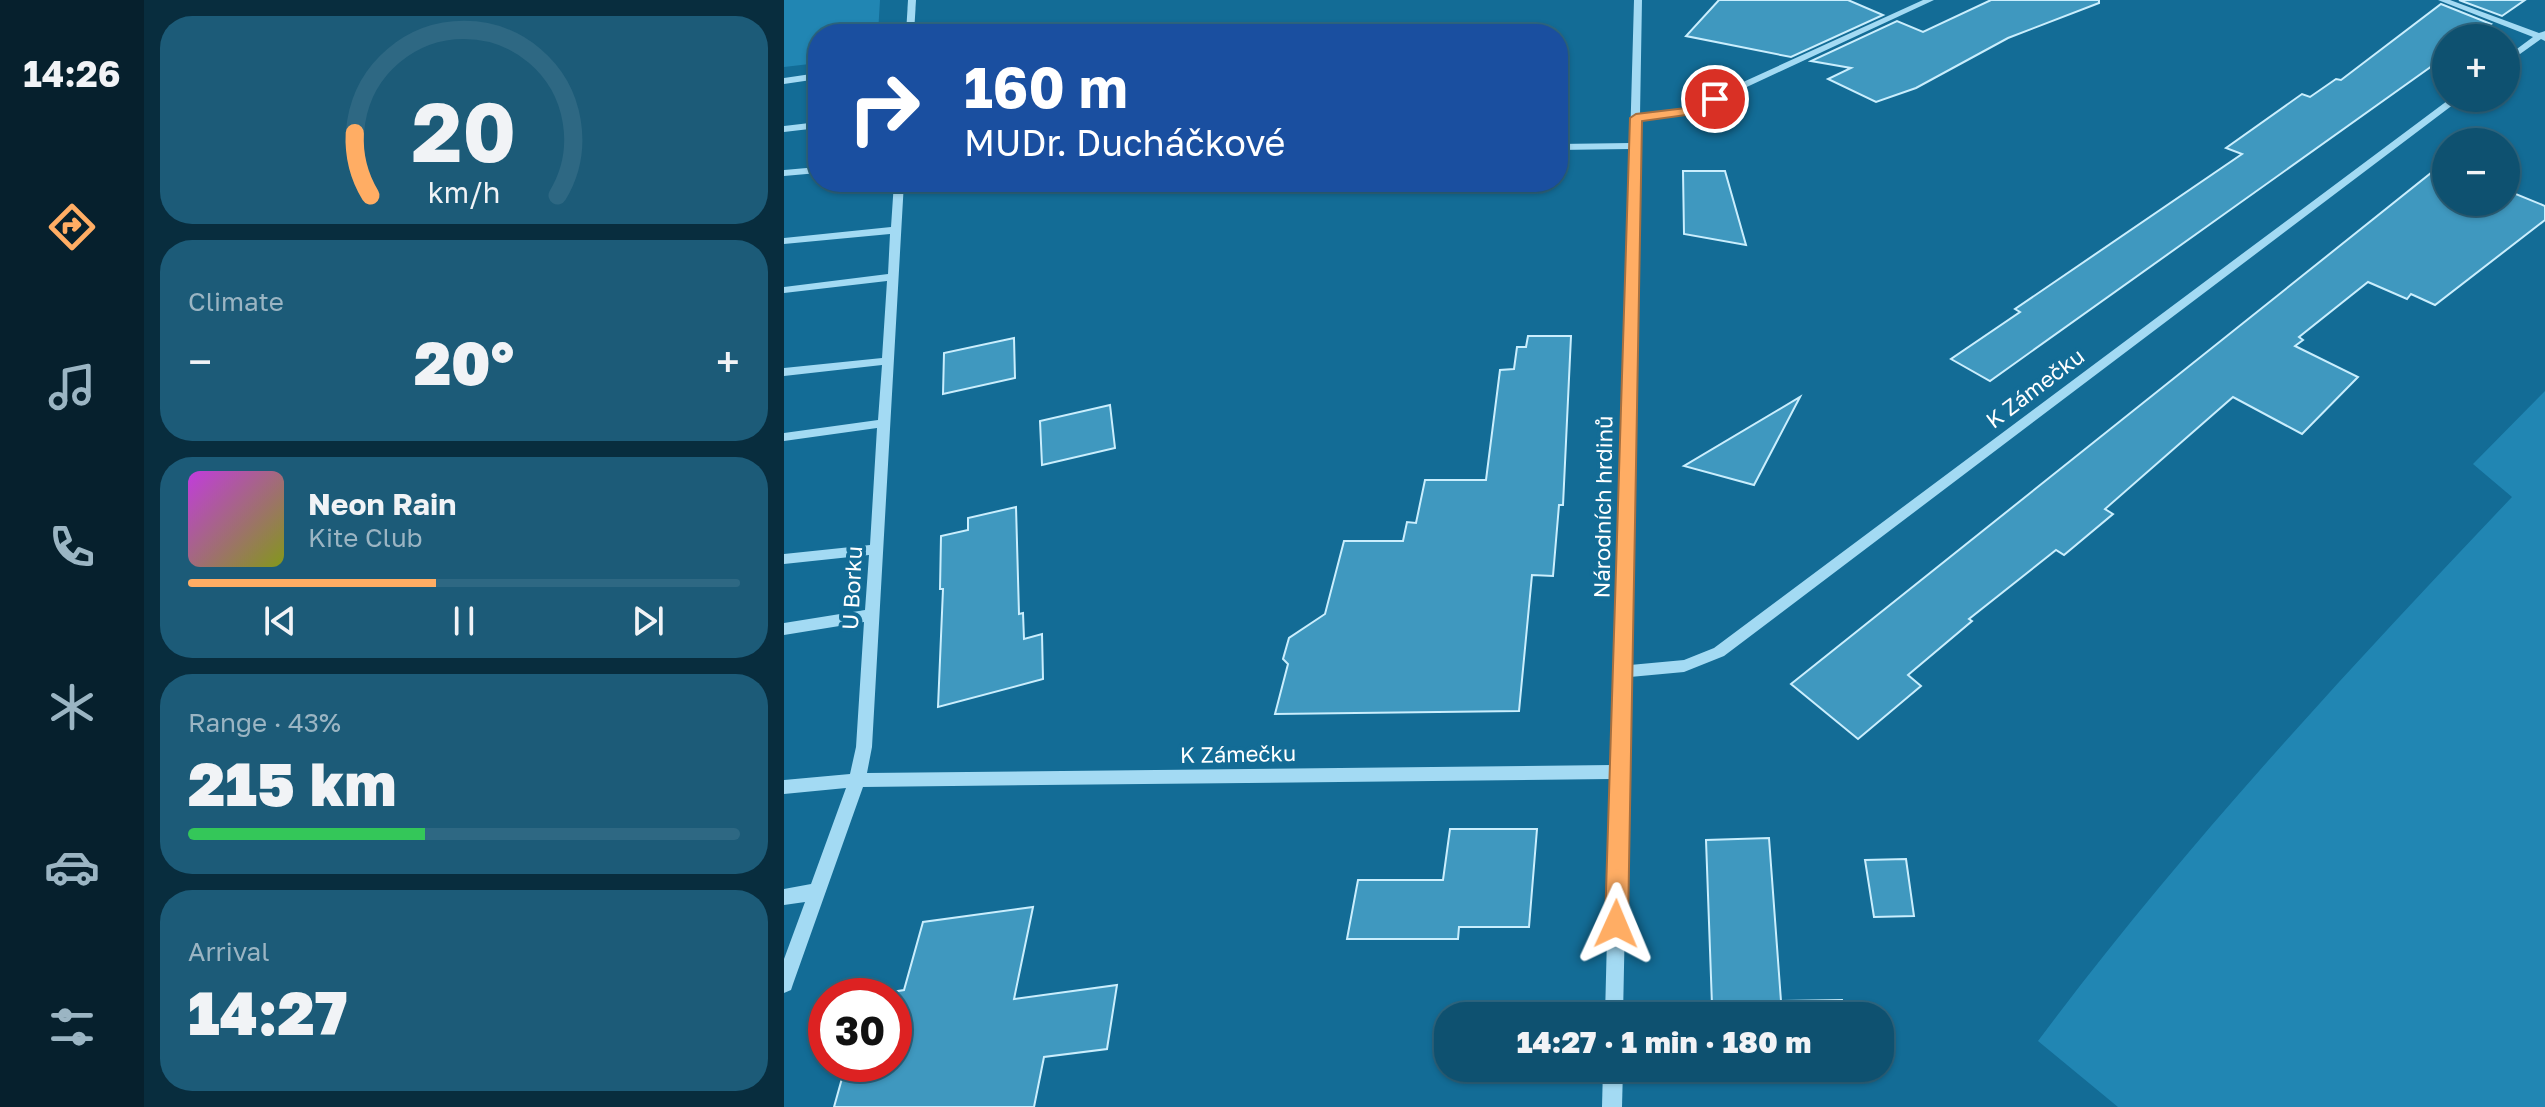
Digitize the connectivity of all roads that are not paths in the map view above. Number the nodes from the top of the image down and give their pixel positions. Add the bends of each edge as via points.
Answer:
1 (912, 0) edge
2 (1638, 0) edge
3 (1930, 0) edge
4 (2442, 0) edge
5 (911, 24) edge
6 (2543, 35) edge
7 (2520, 51) edge
8 (808, 77) edge
9 (784, 81) edge
10 (2438, 112) edge
11 (1636, 118) junction
12 (808, 126) edge
13 (784, 129) edge
14 (1636, 146) junction
15 (1568, 147) edge
16 (808, 171) edge
17 (784, 173) edge
18 (898, 192) edge
19 (896, 230) junction
20 (784, 241) edge
21 (893, 277) junction
22 (784, 290) edge
23 (888, 361) junction
24 (784, 372) edge
25 (884, 423) junction
26 (784, 437) edge
27 (876, 549) junction
28 (784, 559) edge
29 (872, 615) junction
30 (784, 629) edge
31 (1623, 671) junction
32 (1620, 772) junction
33 (857, 780) junction
34 (784, 787) edge
35 (815, 892) junction
36 (784, 897) edge
37 (784, 984) edge
38 (1614, 1002) edge
39 (1613, 1082) edge
40 (1612, 1107) edge

1 - 5 street
2 - 11 street, Národních hrdinů
3 - 11 street via 1688,111
4 - 6 street
6 - 7 street
8 - 9 street
10 - 31 street, K Zámečku via 1719,652 1674,670
11 - 14 street, Národních hrdinů
12 - 13 street
14 - 15 street
14 - 31 street, Národních hrdinů
16 - 17 street
18 - 19 street, U Borku
19 - 20 street
19 - 21 street, U Borku
21 - 22 street
21 - 23 street, U Borku
23 - 24 street
23 - 25 street, U Borku
25 - 26 street
25 - 27 street, U Borku
27 - 28 street
27 - 29 street, U Borku
29 - 30 street
29 - 33 street, U Borku
31 - 32 street, Národních hrdinů
32 - 33 street, K Zámečku
32 - 38 street, Národních hrdinů
33 - 34 street, K Zámečku
33 - 35 street, U Borku
35 - 36 street
35 - 37 street, U Borku
39 - 40 street

